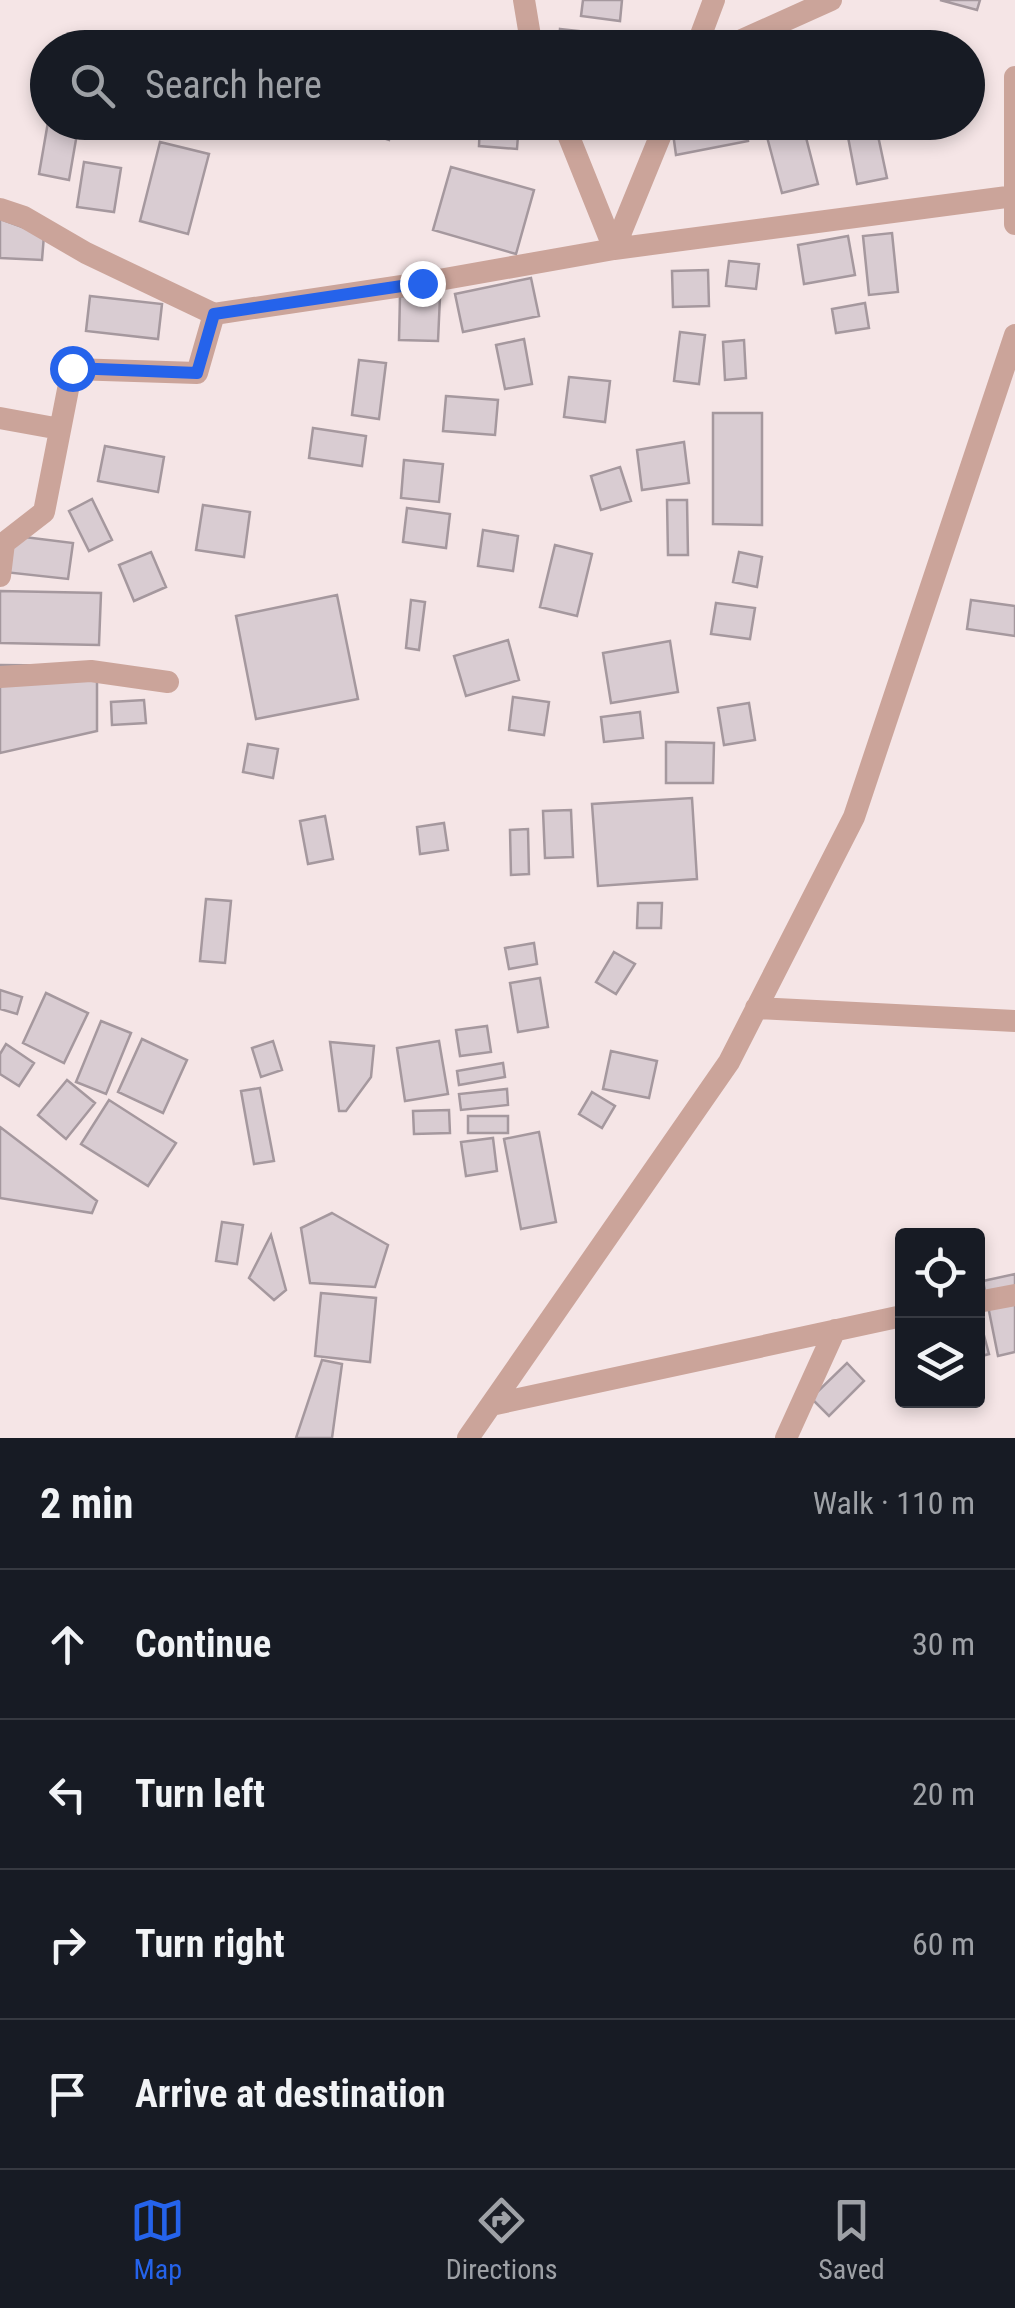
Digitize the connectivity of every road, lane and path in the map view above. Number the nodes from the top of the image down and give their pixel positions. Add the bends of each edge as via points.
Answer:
1 (524, 0) edge
2 (714, 0) edge
3 (832, 0) edge
4 (529, 30) edge
5 (703, 30) edge
6 (764, 30) edge
7 (1015, 77) edge
8 (570, 140) edge
9 (659, 140) edge
10 (1015, 196) edge
11 (0, 209) edge
12 (1015, 224) edge
13 (614, 249) junction
14 (214, 314) junction
15 (1015, 335) edge
16 (0, 418) edge
17 (60, 429) junction
18 (0, 576) edge
19 (0, 677) edge
20 (168, 682) dead end
21 (756, 1008) junction
22 (1015, 1021) edge
23 (1015, 1295) edge
24 (985, 1301) edge
25 (895, 1317) edge
26 (836, 1330) junction
27 (491, 1405) junction
28 (468, 1438) edge
29 (786, 1438) edge

1 - 4 street
2 - 5 street
3 - 6 street
7 - 10 street
8 - 13 street
9 - 13 street
10 - 12 street
10 - 13 street
11 - 14 street
13 - 14 street
14 - 17 street via 197,373 72,368
15 - 21 street via 854,817
16 - 17 street
17 - 18 street via 44,512 4,543
19 - 20 street via 91,671
21 - 22 street
21 - 27 street via 729,1062
23 - 24 street
25 - 26 street
26 - 27 street
26 - 29 street
27 - 28 street

